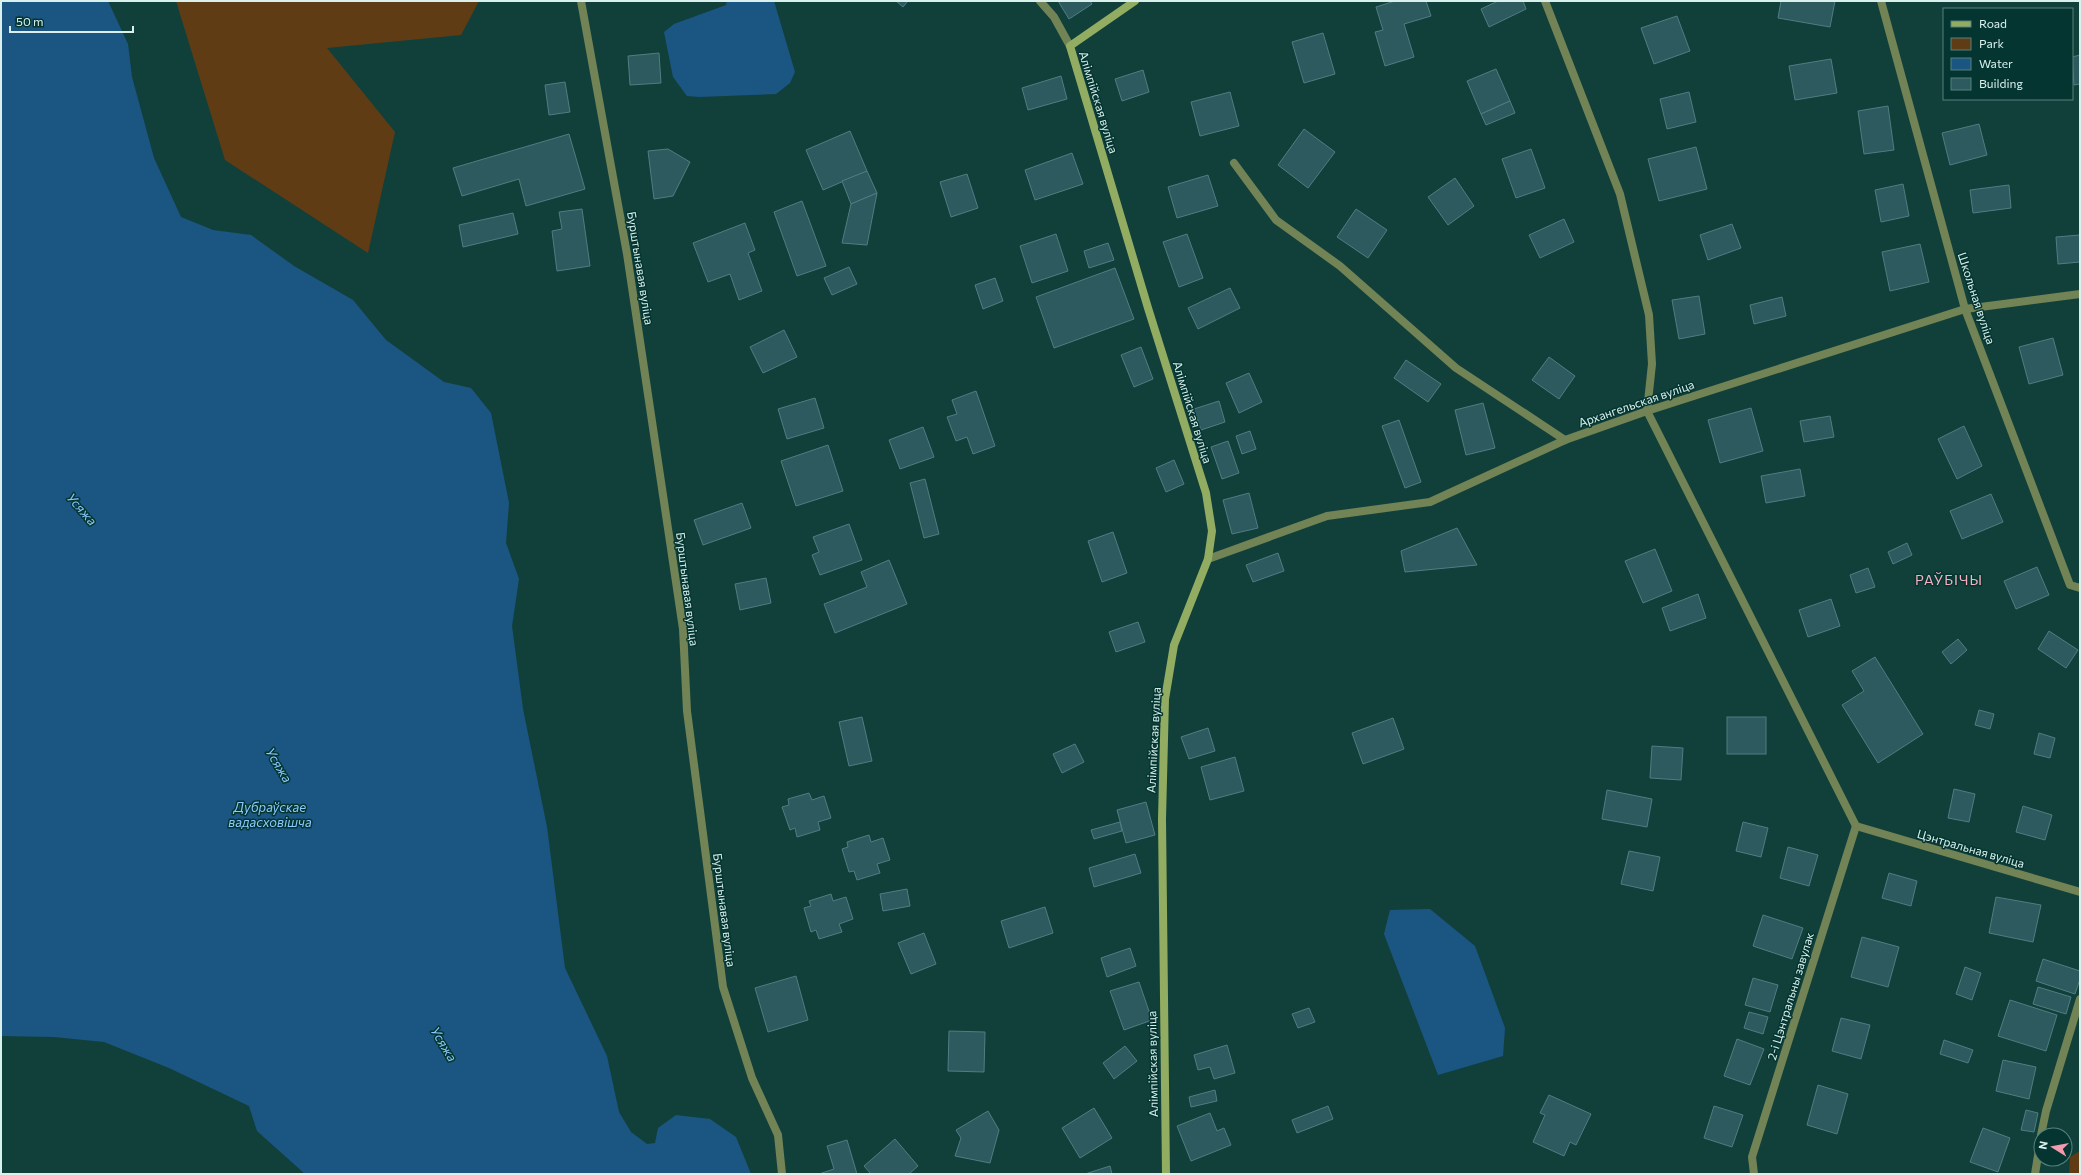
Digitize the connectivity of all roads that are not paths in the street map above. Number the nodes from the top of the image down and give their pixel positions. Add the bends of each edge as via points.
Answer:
1 (581, 1) edge
2 (1040, 1) edge
3 (1135, 1) edge
4 (1545, 1) edge
5 (1881, 1) edge
6 (1070, 46) junction
7 (1234, 163) dead end
8 (2080, 294) edge
9 (1965, 309) junction
10 (1647, 411) junction
11 (1565, 440) junction
12 (1208, 559) junction
13 (2080, 588) edge
14 (1856, 826) junction
15 (2080, 892) edge
16 (2080, 999) edge
17 (2043, 1127) edge
18 (782, 1174) edge
19 (1166, 1174) edge
20 (1754, 1174) edge

1 - 18 street, Бурштынавая вуліца via 627,254 682,621 687,711 723,987 752,1078 778,1135
2 - 6 street via 1054,17
3 - 6 street
4 - 10 street via 1620,194 1649,315 1652,364
5 - 9 street, Школьная вуліца
6 - 12 street, Алімпійская вуліца via 1206,493 1212,531
7 - 11 street via 1276,220 1340,266 1456,368
8 - 9 street, Архангельская вуліца
9 - 10 street, Архангельская вуліца
9 - 13 street, Школьная вуліца via 2070,585
10 - 11 street, Архангельская вуліца
10 - 14 street
11 - 12 street, Архангельская вуліца via 1430,502 1327,516
12 - 19 street, Алімпійская вуліца via 1174,645 1165,699 1162,819
14 - 15 street, Цэнтральная вуліца
14 - 20 street, 2-і Цэнтральны завулак via 1752,1157
16 - 17 street

